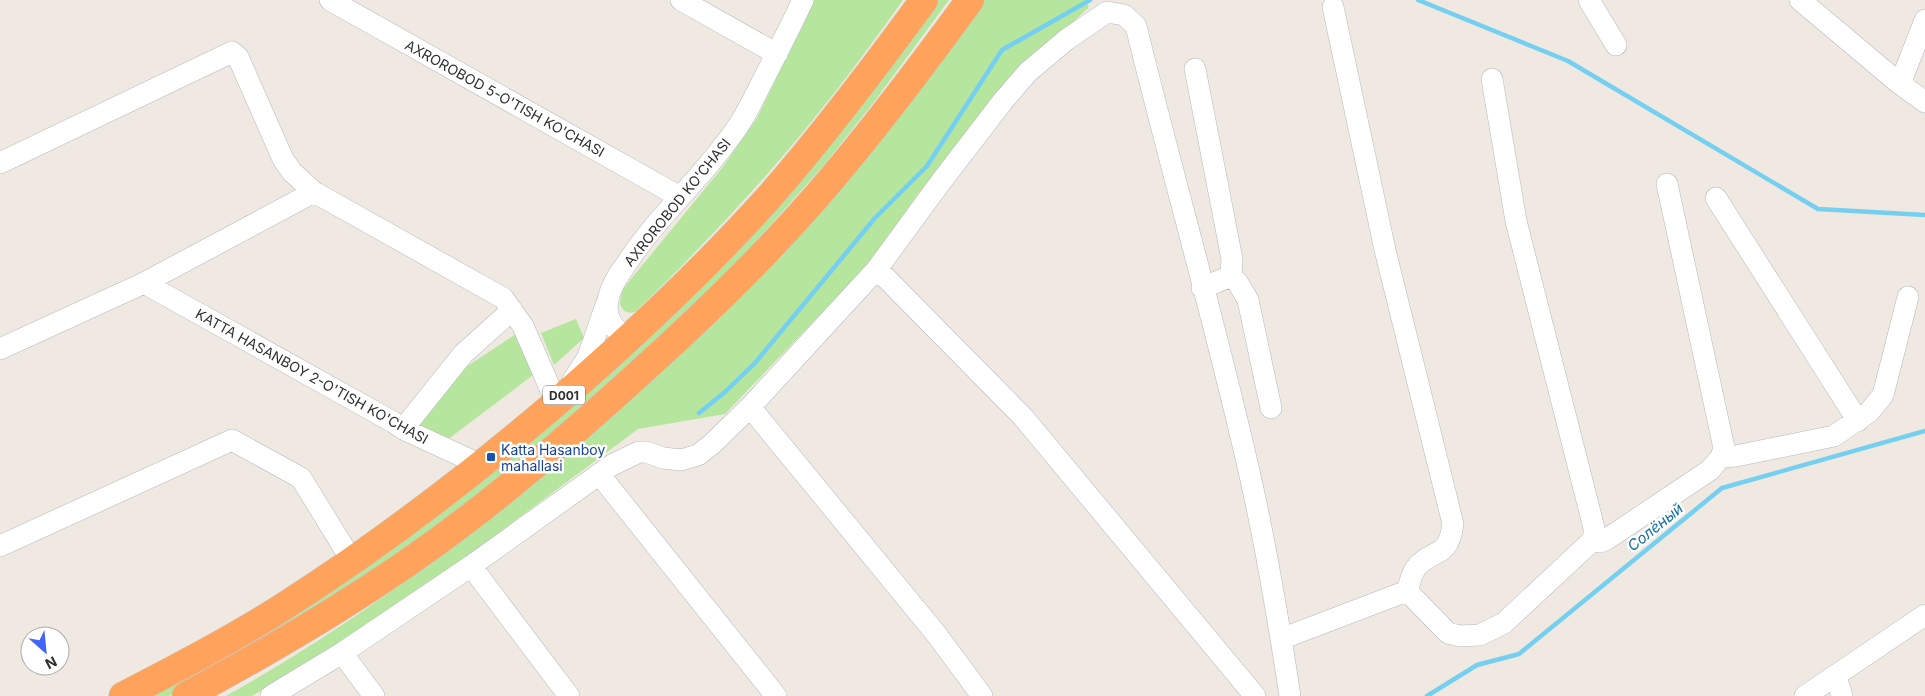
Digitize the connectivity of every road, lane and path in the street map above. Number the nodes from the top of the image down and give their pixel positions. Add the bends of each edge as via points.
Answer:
1 (330, 0) edge
2 (681, 0) edge
3 (803, 0) edge
4 (924, 0) edge
5 (970, 0) edge
6 (1589, 0) edge
7 (1800, 0) edge
8 (1107, 6) edge
9 (1333, 7) dead end
10 (1925, 20) edge
11 (1616, 45) dead end
12 (777, 54) junction
13 (1195, 69) dead end
14 (1492, 79) dead end
15 (1900, 84) junction
16 (1925, 102) edge
17 (0, 163) edge
18 (1667, 184) dead end
19 (314, 192) junction
20 (680, 196) junction
21 (1716, 198) dead end
22 (877, 270) junction
23 (1231, 276) junction
24 (144, 283) junction
25 (1202, 288) junction
26 (1908, 297) dead end
27 (608, 299) junction
28 (512, 310) junction
29 (630, 337) junction
30 (1, 346) edge
31 (556, 402) junction
32 (750, 407) junction
33 (1271, 408) dead end
34 (1858, 421) junction
35 (403, 429) junction
36 (1721, 457) junction
37 (481, 465) junction
38 (599, 474) junction
39 (1594, 539) junction
40 (0, 546) edge
41 (352, 561) junction
42 (471, 566) junction
43 (1407, 591) junction
44 (1925, 615) edge
45 (1281, 639) junction
46 (342, 653) junction
47 (1839, 686) edge
48 (123, 696) edge
49 (186, 696) edge
50 (271, 696) edge
51 (374, 696) edge
52 (569, 696) edge
53 (776, 696) edge
54 (982, 696) edge
55 (1255, 696) edge
56 (1290, 696) edge
57 (1805, 696) edge

1 - 20 street, AXROROBOD 5-O'TISH KO'CHASI
2 - 12 street
3 - 12 street, AXROROBOD KO'CHASI
4 - 29 highway, D001 via 782,182 736,233
5 - 49 highway, D001 via 855,151 815,198 728,290 616,395 469,518 425,550 301,632
6 - 11 street
7 - 15 street
8 - 22 street via 1028,72 940,183
8 - 25 street via 1136,26
9 - 43 street via 1385,250 1453,524 1449,542 1416,568
10 - 15 street
12 - 20 street, AXROROBOD KO'CHASI via 730,138
13 - 23 street via 1232,259
14 - 39 street via 1516,221 1594,528
15 - 16 street
17 - 19 street via 232,52 238,58 283,159
18 - 36 street via 1724,448
19 - 24 street
19 - 28 street via 503,298
20 - 27 street, AXROROBOD KO'CHASI via 638,246 615,280
21 - 34 street
22 - 32 street
22 - 55 street via 1023,417
23 - 25 street
23 - 33 street via 1248,300
24 - 30 street
24 - 35 street, KATTA HASANBOY 2-O'TISH KO'CHASI
25 - 45 street via 1251,483
26 - 34 street via 1883,395
27 - 29 street via 612,326
27 - 31 street, AXROROBOD KO'CHASI via 588,357
28 - 31 street via 523,326
28 - 35 street via 463,354
29 - 31 highway, D001
31 - 37 highway, D001
32 - 38 street via 698,455 671,460 638,452
32 - 54 street via 937,635
34 - 36 street via 1834,436
35 - 37 street, KATTA HASANBOY 2-O'TISH KO'CHASI
36 - 39 street via 1710,470 1608,539 1600,542
37 - 41 highway, D001
38 - 42 street
38 - 53 street
39 - 43 street via 1504,623 1480,634 1460,636 1448,633
40 - 41 street via 232,440 301,478
41 - 48 highway, D001 via 240,633
42 - 46 street
42 - 52 street
43 - 45 street
44 - 47 street
45 - 56 street
46 - 50 street
46 - 51 street
47 - 57 street

